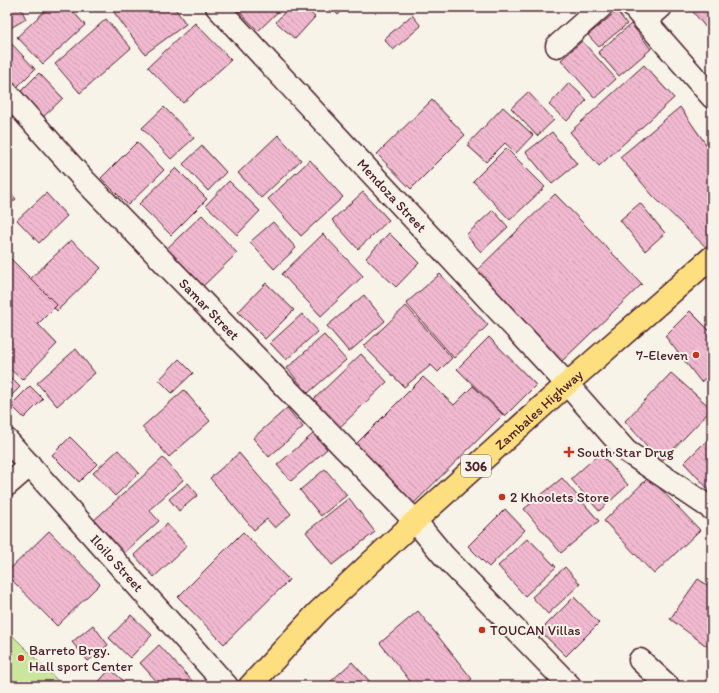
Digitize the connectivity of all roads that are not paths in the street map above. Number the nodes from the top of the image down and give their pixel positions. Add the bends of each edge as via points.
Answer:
1 (217, 7) edge
2 (601, 7) edge
3 (646, 12) edge
4 (557, 46) dead end
5 (7, 93) edge
6 (712, 97) edge
7 (712, 257) edge
8 (567, 384) junction
9 (7, 440) edge
10 (30, 465) junction
11 (7, 485) edge
12 (712, 509) edge
13 (415, 521) junction
14 (640, 660) dead end
15 (227, 686) edge
16 (250, 686) edge
17 (570, 686) edge
18 (668, 686) edge

1 - 8 street, Mendoza Street
2 - 4 street
3 - 6 street
5 - 13 street, Samar Street via 86,182
7 - 8 main road, Zambales Highway / 306
8 - 12 street, Mendoza Street via 626,451
8 - 13 main road, Zambales Highway / 306
9 - 10 street, Iloilo Street
10 - 11 street
10 - 15 street, Iloilo Street
13 - 16 main road, Zambales Highway / 306 via 318,612
13 - 17 street, Samar Street via 444,556
14 - 18 street

